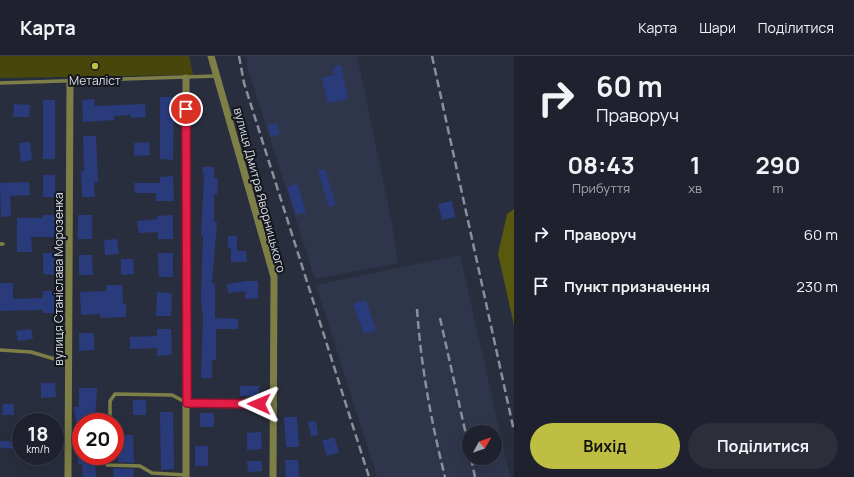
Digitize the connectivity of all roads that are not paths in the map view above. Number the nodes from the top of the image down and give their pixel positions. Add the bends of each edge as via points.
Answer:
1 (211, 56) edge
2 (217, 76) junction
3 (186, 78) junction
4 (70, 82) junction
5 (0, 83) edge
6 (0, 350) edge
7 (68, 363) junction
8 (187, 403) junction
9 (273, 405) junction
10 (110, 413) edge
11 (106, 465) edge
12 (186, 476) edge
13 (68, 477) edge
14 (273, 477) edge

1 - 2 street, вулиця Дмитра Яворницького
2 - 3 lane
2 - 9 street, вулиця Дмитра Яворницького via 274,277
3 - 4 lane
3 - 8 street
4 - 5 lane
4 - 7 street, вулиця Станіслава Морозенка
6 - 7 lane via 31,352
7 - 13 street, вулиця Станіслава Морозенка
8 - 9 lane
8 - 10 lane via 172,395 115,394 110,401
8 - 12 street
9 - 14 street, вулиця Дмитра Яворницького
11 - 12 lane via 140,466 152,473

